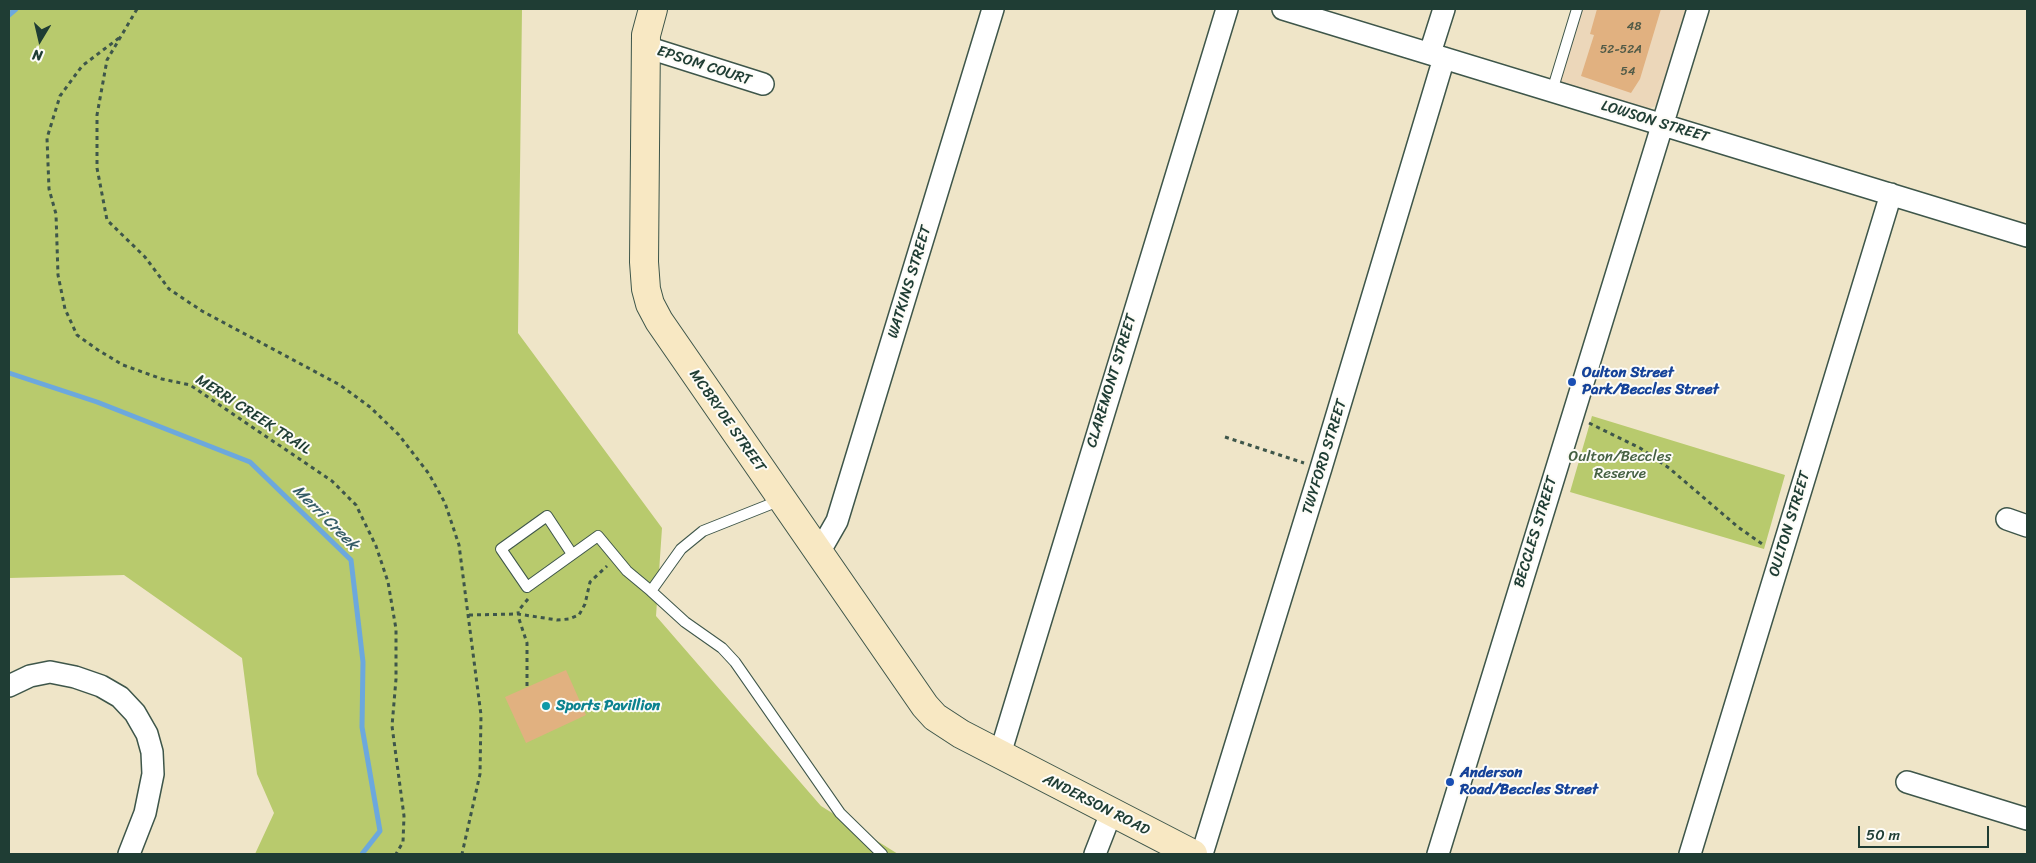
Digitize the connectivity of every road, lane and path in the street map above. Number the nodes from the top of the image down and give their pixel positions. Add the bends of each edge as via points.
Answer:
1 (137, 9) edge
2 (653, 9) edge
3 (993, 9) edge
4 (1227, 9) edge
5 (1282, 9) edge
6 (1444, 9) edge
7 (1577, 9) edge
8 (1698, 9) edge
9 (121, 36) junction
10 (646, 47) junction
11 (1437, 56) junction
12 (763, 84) dead end
13 (1552, 90) junction
14 (1662, 124) junction
15 (1891, 194) junction
16 (2027, 236) edge
17 (1588, 422) dead end
18 (1225, 437) dead end
19 (1321, 468) junction
20 (782, 500) junction
21 (2007, 519) dead end
22 (2027, 526) edge
23 (1765, 547) dead end
24 (817, 550) junction
25 (572, 554) junction
26 (616, 558) junction
27 (651, 591) junction
28 (529, 599) dead end
29 (518, 614) junction
30 (469, 615) junction
31 (9, 686) edge
32 (527, 686) dead end
33 (1000, 754) junction
34 (1907, 782) dead end
35 (1111, 813) junction
36 (2027, 819) edge
37 (129, 854) edge
38 (396, 854) edge
39 (462, 854) edge
40 (882, 854) edge
41 (1095, 854) edge
42 (1193, 854) edge
43 (1202, 854) edge
44 (1438, 854) edge
45 (1690, 854) edge

1 - 9 path, MERRI CREEK TRAIL
2 - 10 street, MCBRYDE STREET
3 - 24 street, WATKINS STREET via 837,521 826,542
4 - 33 street, CLAREMONT STREET
5 - 11 street, LOWSON STREET
6 - 11 street, TWYFORD STREET
7 - 13 lane
8 - 14 street, BECCLES STREET
9 - 30 path, MERRI CREEK TRAIL via 107,60 97,115 97,168 108,220 145,257 169,290 340,385 370,407 398,435 430,474 445,504 459,545
9 - 38 path, MERRI CREEK TRAIL via 82,66 60,96 47,138 49,189 56,214 58,275 65,309 77,335 98,350 123,365 190,386 332,480 356,505 376,546 388,582 396,630 392,726 404,816 403,842
10 - 12 street, EPSOM COURT
10 - 20 street, MCBRYDE STREET via 644,262 650,304
11 - 13 street, LOWSON STREET
11 - 19 street, TWYFORD STREET
13 - 14 street, LOWSON STREET
14 - 15 street, LOWSON STREET
14 - 44 street, BECCLES STREET
15 - 16 street, LOWSON STREET
15 - 45 street, OULTON STREET
17 - 23 path via 1640,448 1669,468
18 - 19 path
19 - 43 street, TWYFORD STREET
20 - 24 street, MCBRYDE STREET
20 - 27 lane via 703,531 681,549
21 - 22 street
24 - 33 street, MCBRYDE STREET via 925,706 961,734
25 - 25 lane via 527,587 500,549 547,516
25 - 26 lane via 598,536
26 - 27 lane
26 - 29 path via 590,582 579,615 556,620
27 - 40 lane via 735,662 840,813
28 - 29 path
29 - 30 path
29 - 32 path via 527,642
30 - 39 path, MERRI CREEK TRAIL via 481,714 480,774
31 - 37 street via 30,676 50,672 75,677 120,697 136,713 147,734 153,774 145,813
33 - 35 street, ANDERSON ROAD
34 - 36 street
35 - 41 street
35 - 42 street, ANDERSON ROAD

